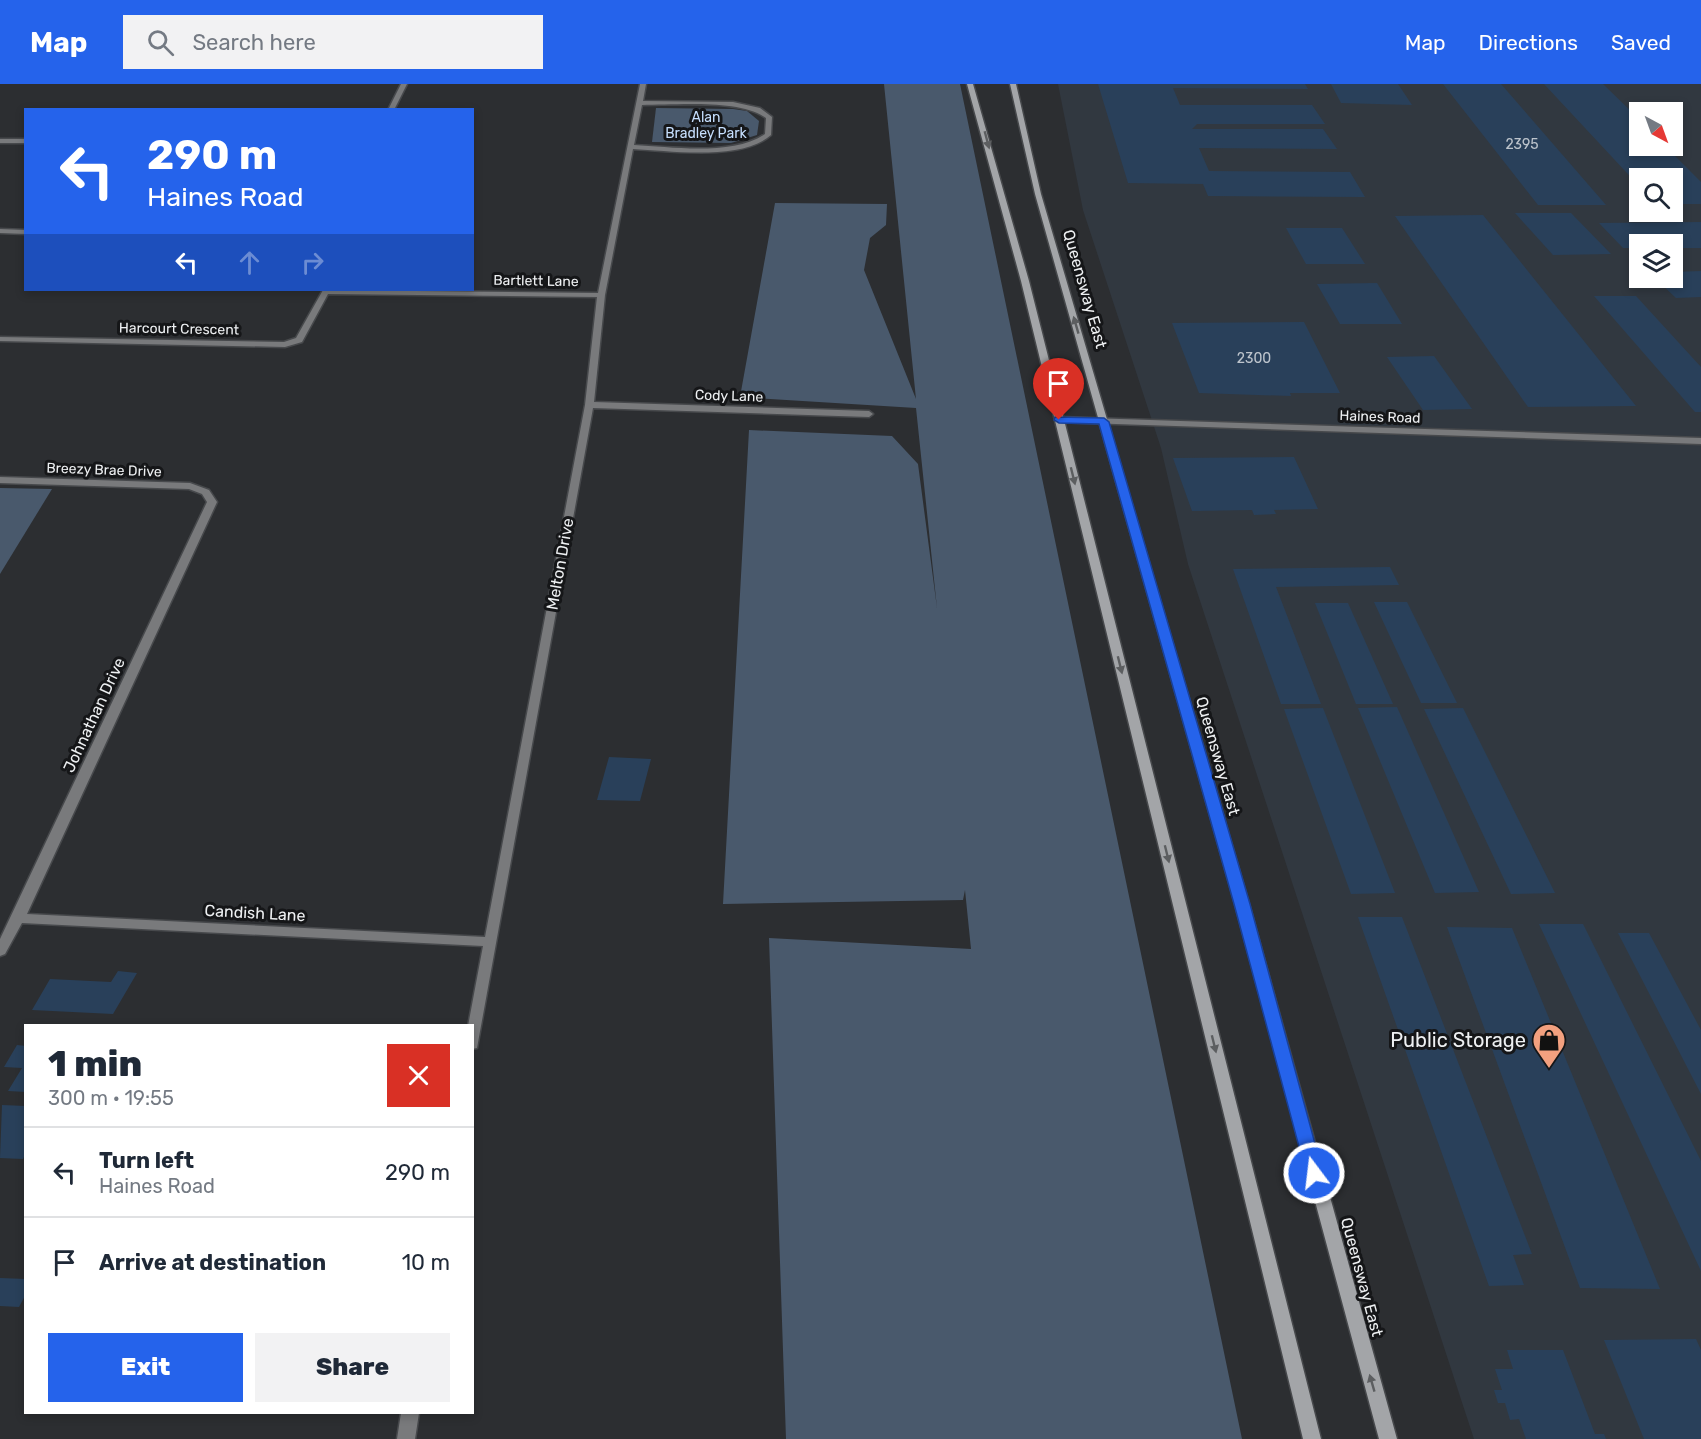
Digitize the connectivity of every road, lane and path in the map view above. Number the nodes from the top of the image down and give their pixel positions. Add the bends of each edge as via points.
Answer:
1 (404, 84) edge
2 (643, 84) edge
3 (970, 84) edge
4 (1012, 84) edge
5 (639, 103) junction
6 (392, 108) edge
7 (0, 141) edge
8 (24, 141) edge
9 (632, 147) junction
10 (0, 231) edge
11 (24, 232) edge
12 (327, 291) edge
13 (601, 295) junction
14 (0, 339) edge
15 (589, 405) junction
16 (869, 414) dead end
17 (1059, 420) junction
18 (1104, 422) junction
19 (1701, 441) edge
20 (0, 480) edge
21 (206, 492) joint
22 (18, 918) junction
23 (490, 942) junction
24 (0, 951) edge
25 (474, 1033) edge
26 (410, 1414) edge
27 (406, 1439) edge
28 (1311, 1439) edge
29 (1388, 1439) edge

1 - 6 street
2 - 5 street, Melton Drive
3 -> 17 main road via 1026,281
18 -> 4 main road, Queensway East via 1038,194
5 - 9 street, Melton Drive
5 - 9 street via 746,106 769,117 768,135 758,143 726,148
7 - 8 street
9 - 13 street, Melton Drive
10 - 11 street
12 - 13 street, Bartlett Lane
12 - 14 street, Harcourt Crescent via 299,340 285,345
13 - 15 street, Melton Drive
15 - 16 street, Cody Lane
15 - 23 street, Melton Drive
17 - 18 street, Haines Road
17 -> 28 main road
18 - 19 street, Haines Road
29 -> 18 main road, Queensway East via 1242,904
20 - 21 street, Breezy Brae Drive via 190,486
21 - 22 street, Johnathan Drive via 212,502
22 - 23 street, Candish Lane
22 - 24 street, Johnathan Drive
23 - 25 street, Melton Drive
26 - 27 street

